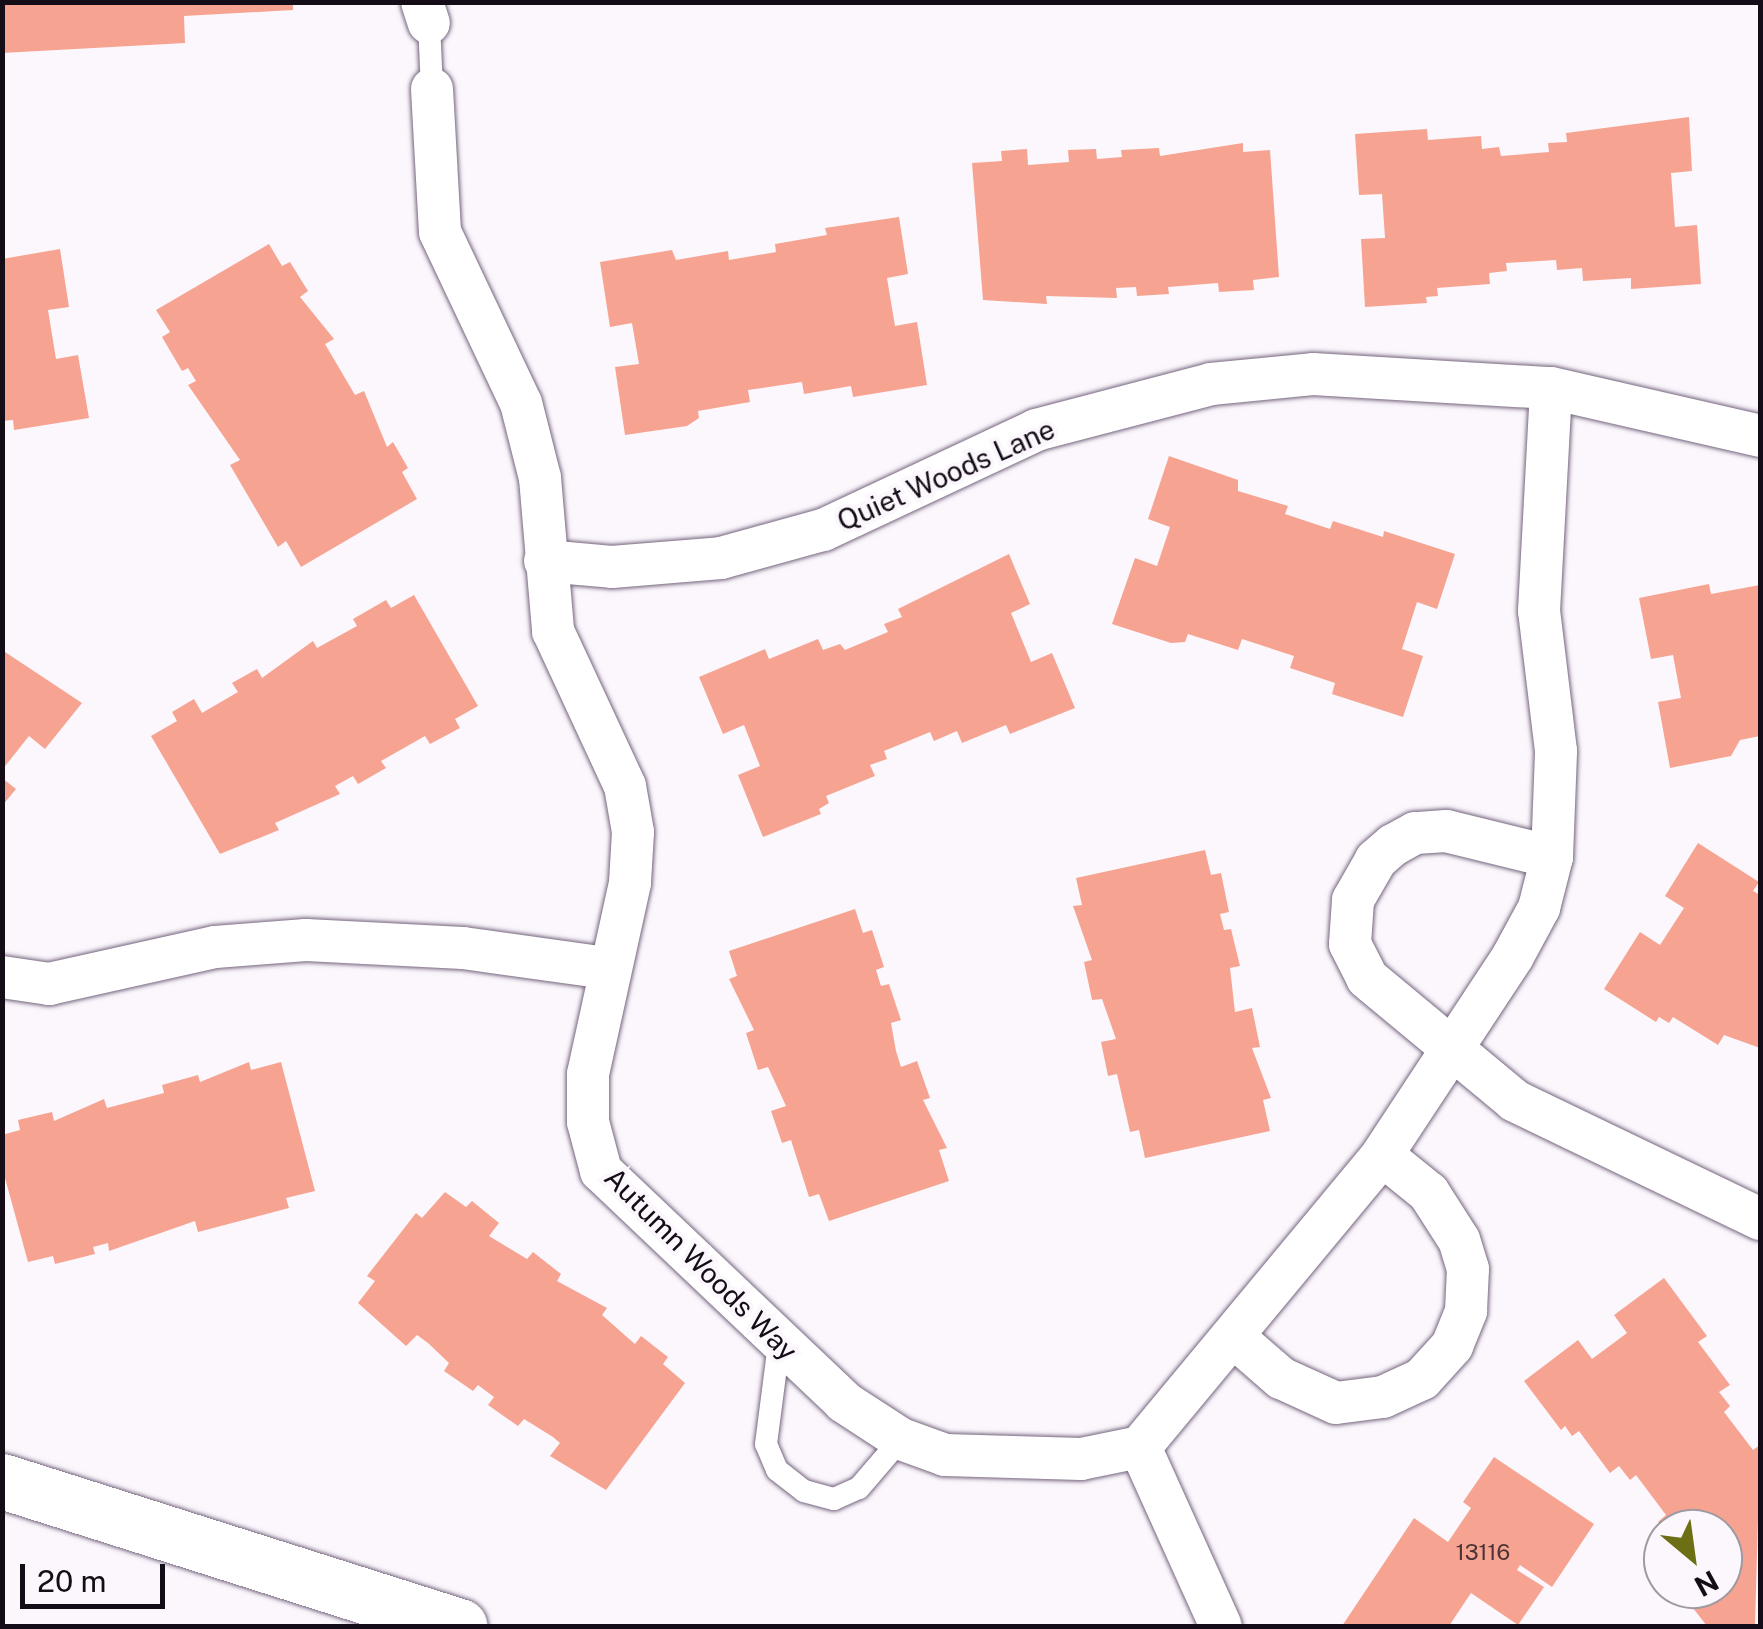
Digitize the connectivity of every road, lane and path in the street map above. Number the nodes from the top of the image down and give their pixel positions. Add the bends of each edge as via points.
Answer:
1 (425, 13) edge
2 (432, 89) joint
3 (1551, 388) junction
4 (1760, 435) edge
5 (545, 561) junction
6 (1552, 857) junction
7 (607, 968) junction
8 (2, 977) edge
9 (1452, 1044) junction
10 (1382, 1155) junction
11 (1760, 1219) edge
12 (1236, 1339) junction
13 (780, 1344) junction
14 (902, 1439) junction
15 (1140, 1448) junction
16 (2, 1481) edge
17 (460, 1626) edge
18 (1221, 1626) edge

1 - 2 lane, Autumn Woods Way
2 - 5 street, Autumn Woods Way via 440,232 522,403 540,478
3 - 4 street, Quiet Woods Lane
3 - 5 street, Quiet Woods Lane via 1314,374 1211,384 1036,430 823,530 721,558 612,567
3 - 6 street via 1539,611 1556,752
5 - 7 street, Autumn Woods Way via 553,632 625,786 633,832 630,882
6 - 9 street via 1540,908
6 - 9 street via 1486,837 1415,832 1376,860 1362,880 1350,944 1366,978
7 - 8 street via 463,948 306,940 215,947 49,984
7 - 13 street, Autumn Woods Way via 588,1074 588,1122 601,1171
9 - 10 street
9 - 11 street via 1515,1101
10 - 12 street
10 - 12 street via 1429,1193 1459,1240 1468,1269 1466,1311 1452,1346 1422,1379 1384,1397 1336,1402 1281,1378
12 - 15 street
13 - 14 street, Autumn Woods Way via 844,1402
13 - 14 lane via 766,1444 776,1470 834,1499 858,1488
14 - 15 street, Autumn Woods Way via 945,1455 998,1461
15 - 18 street
16 - 17 main road

